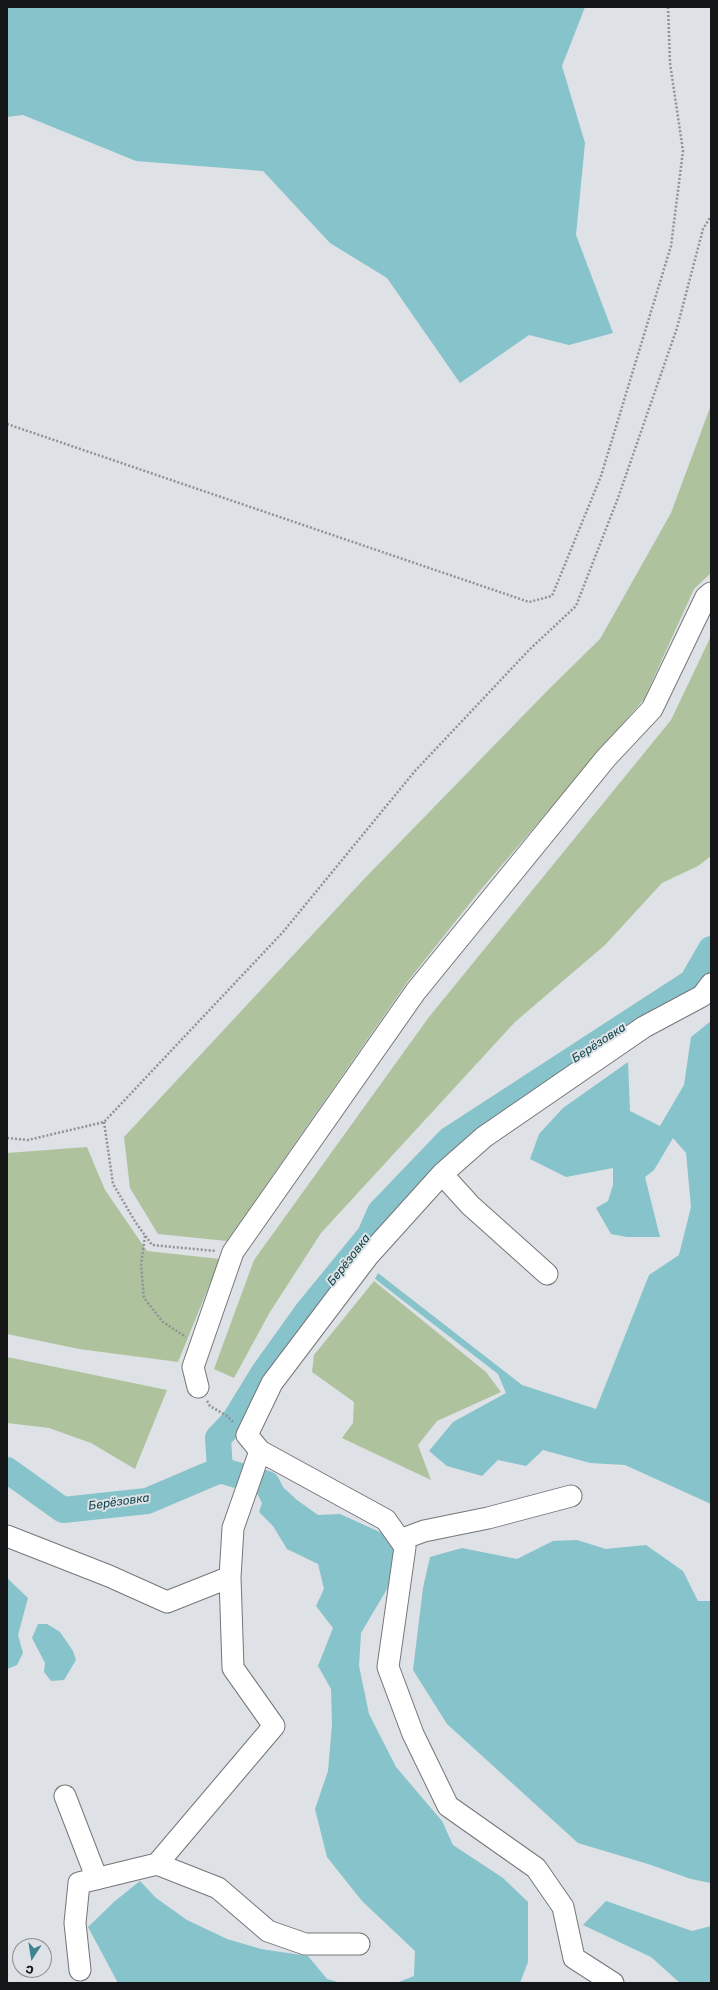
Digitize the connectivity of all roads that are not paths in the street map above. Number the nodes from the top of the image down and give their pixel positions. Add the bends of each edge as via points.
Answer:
1 (711, 593) edge
2 (711, 984) edge
3 (442, 1174) junction
4 (547, 1274) dead end
5 (198, 1387) road end
6 (260, 1451) junction
7 (571, 1496) dead end
8 (7, 1536) edge
9 (400, 1540) junction
10 (230, 1577) junction
11 (65, 1796) dead end
12 (157, 1864) junction
13 (97, 1879) junction
14 (359, 1944) dead end
15 (80, 1970) dead end
16 (613, 1983) edge

1 - 5 street via 706,597 652,709 606,758 416,991 233,1252 193,1367
2 - 3 street via 702,996 644,1027 484,1137
3 - 4 street via 470,1205
3 - 6 street via 368,1256 272,1383 247,1435
6 - 9 street via 386,1520
6 - 10 street via 233,1528
7 - 9 street via 488,1518 424,1531
8 - 10 street via 167,1602
9 - 16 street via 405,1547 388,1667 413,1734 448,1806 536,1868 563,1907 574,1958
10 - 12 street via 233,1668 274,1726
11 - 13 street
12 - 13 street
12 - 14 street via 218,1888 268,1932 305,1944
13 - 15 street via 79,1883 75,1923

